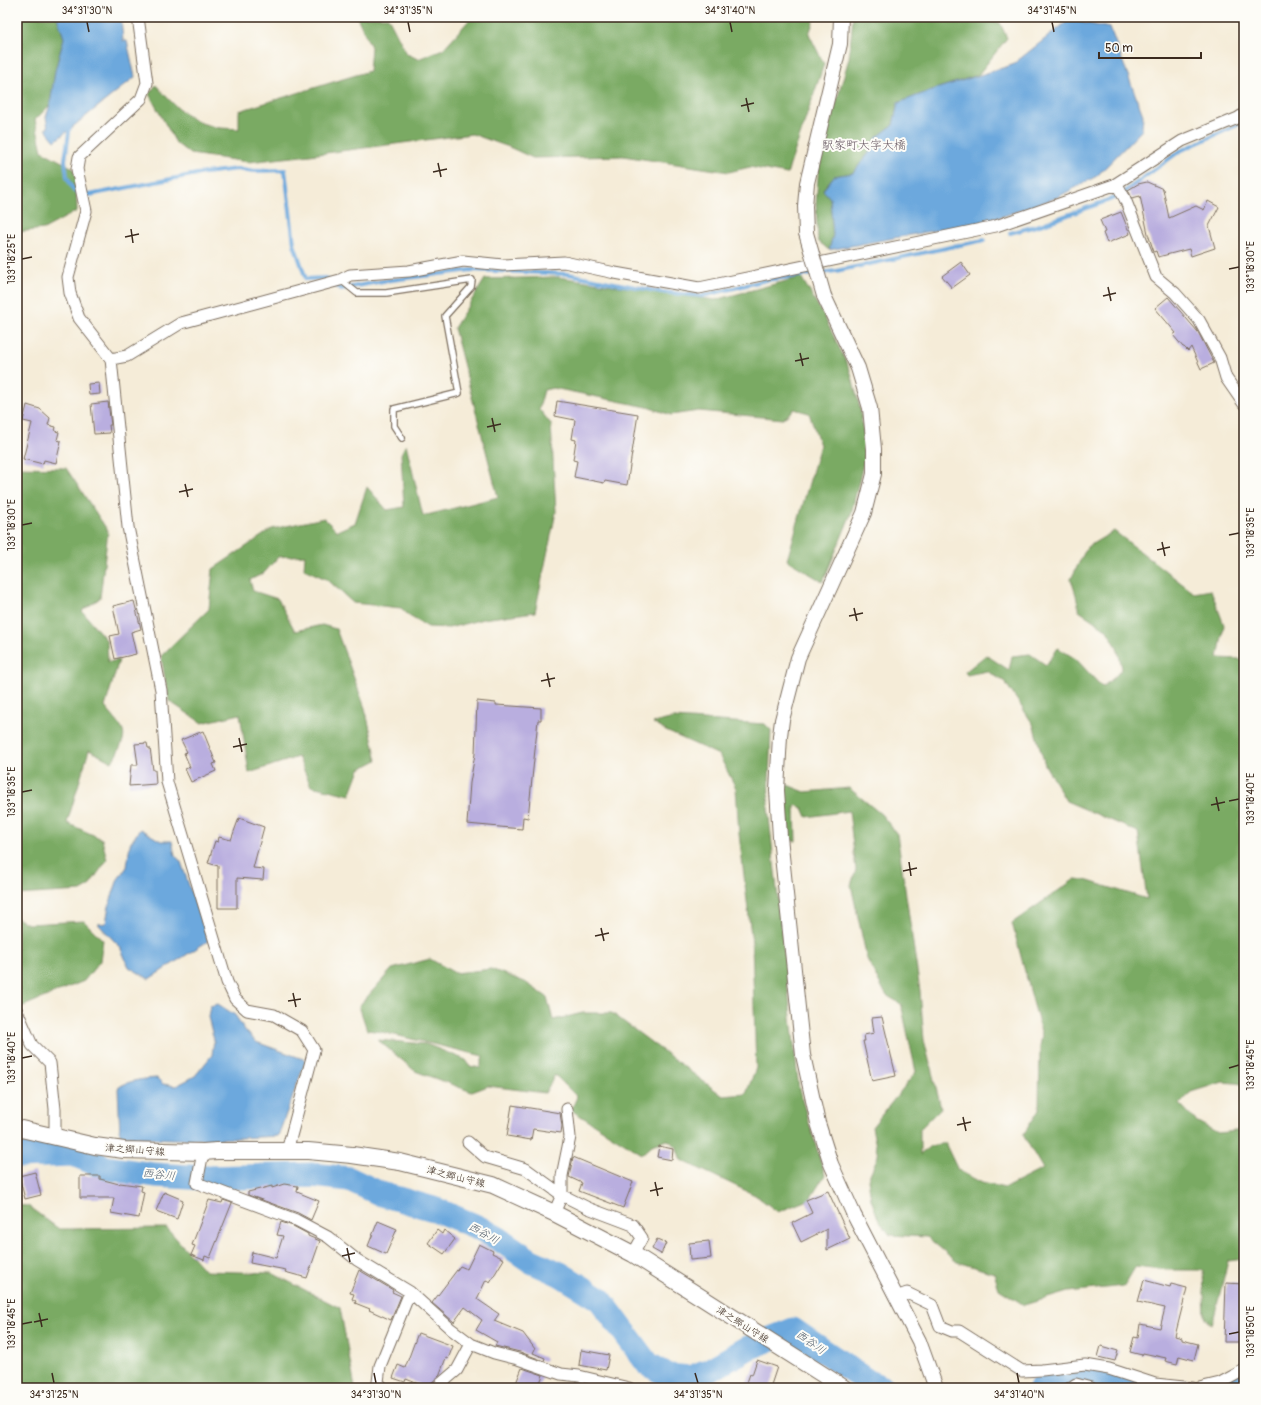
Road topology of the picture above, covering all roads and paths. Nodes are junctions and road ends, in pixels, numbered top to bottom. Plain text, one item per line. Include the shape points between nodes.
1 (138, 17) edge
2 (841, 17) edge
3 (1244, 114) edge
4 (1116, 187) junction
5 (340, 280) junction
6 (111, 359) junction
7 (1244, 404) edge
8 (402, 438) dead end
9 (17, 1011) edge
10 (567, 1109) dead end
11 (17, 1128) edge
12 (55, 1137) junction
13 (468, 1142) dead end
14 (287, 1151) junction
15 (203, 1152) junction
16 (562, 1195) junction
17 (554, 1213) junction
18 (633, 1254) junction
19 (410, 1292) junction
20 (896, 1297) junction
21 (471, 1344) junction
22 (1244, 1370) edge
23 (1155, 1386) edge
24 (383, 1388) edge
25 (436, 1388) edge
26 (629, 1388) edge
27 (844, 1388) edge
28 (936, 1388) edge
29 (1070, 1388) edge
30 (1091, 1388) edge
31 (1193, 1388) edge
32 (1199, 1388) edge

1 - 6 street via 148,83 141,99 78,156 77,169 86,211 68,277 70,293 79,318
2 - 20 street, bridge via 840,44 807,183 806,233 824,296 858,368 870,408 874,474 864,513 798,658 782,720 777,790 803,1055 818,1123 831,1164
3 - 4 street via 1182,141
4 - 5 street via 996,226 700,288 564,262 503,265 464,261 408,271 350,275
4 - 7 street via 1125,199 1156,277 1175,293 1199,320 1220,358 1226,378
5 - 6 street via 181,324 127,356
5 - 8 lane via 357,293 386,293 472,280 471,287 446,316 459,393 394,409 394,426
6 - 14 street via 128,527 161,690 169,790 227,982 235,999 248,1010 274,1015 302,1031 314,1050
9 - 12 street via 32,1045 50,1063
10 - 16 street via 570,1137 562,1176
11 - 12 main road, 津之郷山守線
12 - 15 main road, 津之郷山守線 via 124,1150
13 - 16 street via 485,1157 526,1169
14 - 15 main road, 津之郷山守線
14 - 17 main road, 津之郷山守線 via 352,1155 400,1162 493,1185
15 - 19 street via 197,1183 296,1220 328,1237 357,1260
16 - 17 street
16 - 18 street via 633,1225 642,1238
17 - 18 main road, 津之郷山守線
18 - 27 main road, 津之郷山守線
19 - 21 street
19 - 24 street via 380,1366 378,1382
20 - 23 street via 907,1293 932,1305 940,1326 959,1331 1022,1371 1085,1365 1109,1368
20 - 28 street via 919,1342
21 - 25 street via 457,1370
21 - 26 street via 561,1374
22 - 32 street via 1220,1383
23 - 31 street
29 - 30 street via 1076,1384

